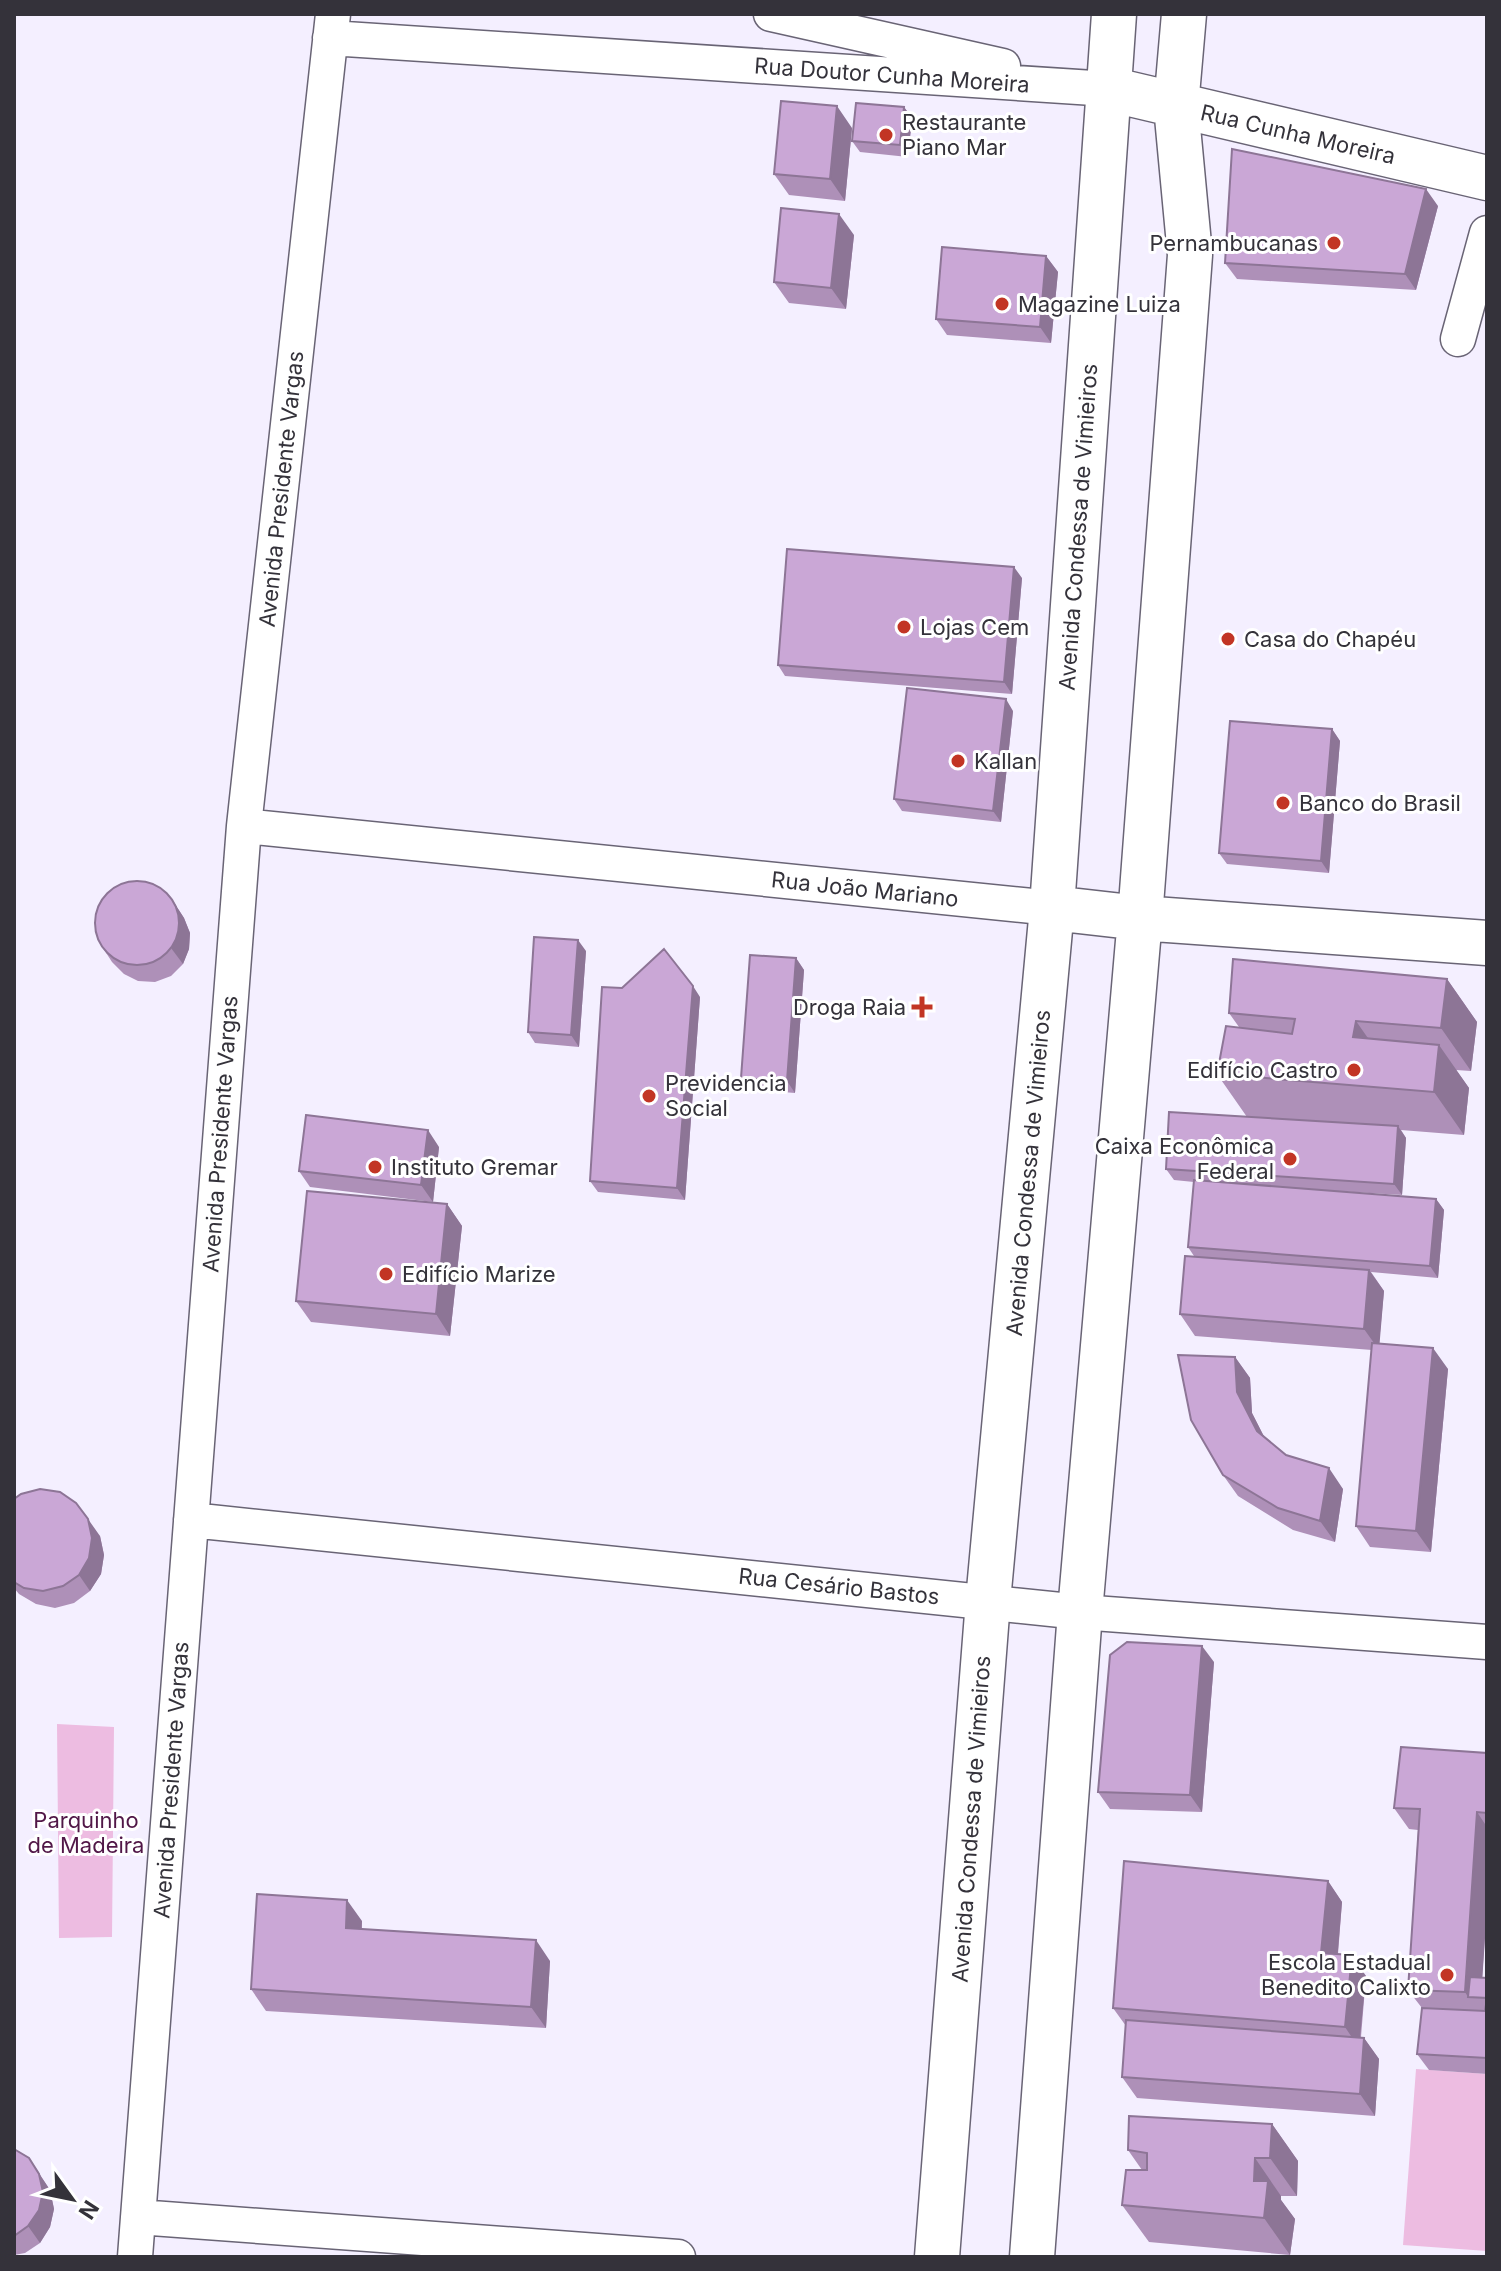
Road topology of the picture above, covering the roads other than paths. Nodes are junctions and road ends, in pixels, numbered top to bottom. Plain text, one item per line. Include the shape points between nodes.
1 (771, 14) edge
2 (1114, 14) edge
3 (1184, 14) edge
4 (332, 26) edge
5 (1109, 89) junction
6 (1176, 106) junction
7 (1487, 178) edge
8 (1487, 233) edge
9 (1458, 339) dead end
10 (244, 826) junction
11 (1052, 908) junction
12 (1140, 918) junction
13 (1487, 943) edge
14 (191, 1520) junction
15 (988, 1601) junction
16 (1080, 1612) junction
17 (1487, 1642) edge
18 (138, 2217) junction
19 (135, 2257) edge
20 (678, 2257) edge
21 (937, 2257) edge
22 (1032, 2257) edge

1 - 5 street, Rua Doutor Cunha Moreira
2 - 5 main road, Avenida Condessa de Vimieiros
3 - 6 main road
4 - 5 street, Rua Doutor Cunha Moreira
4 - 10 street, Avenida Presidente Vargas
5 - 6 main road, Rua Cunha Moreira
5 - 11 main road, Avenida Condessa de Vimieiros
6 - 7 main road, Rua Cunha Moreira
6 - 12 main road via 1190,255
8 - 9 street
10 - 11 street, Rua João Mariano
10 - 14 street, Avenida Presidente Vargas
11 - 12 main road, Rua João Mariano
11 - 15 main road, Avenida Condessa de Vimieiros
12 - 13 main road, Rua João Mariano
12 - 16 main road
14 - 15 street, Rua Cesário Bastos
14 - 18 street, Avenida Presidente Vargas
15 - 16 street, Rua Cesário Bastos
15 - 21 main road, Avenida Condessa de Vimieiros
16 - 17 street, Rua Cesário Bastos
16 - 22 main road
18 - 19 street, Avenida Presidente Vargas
18 - 20 street

